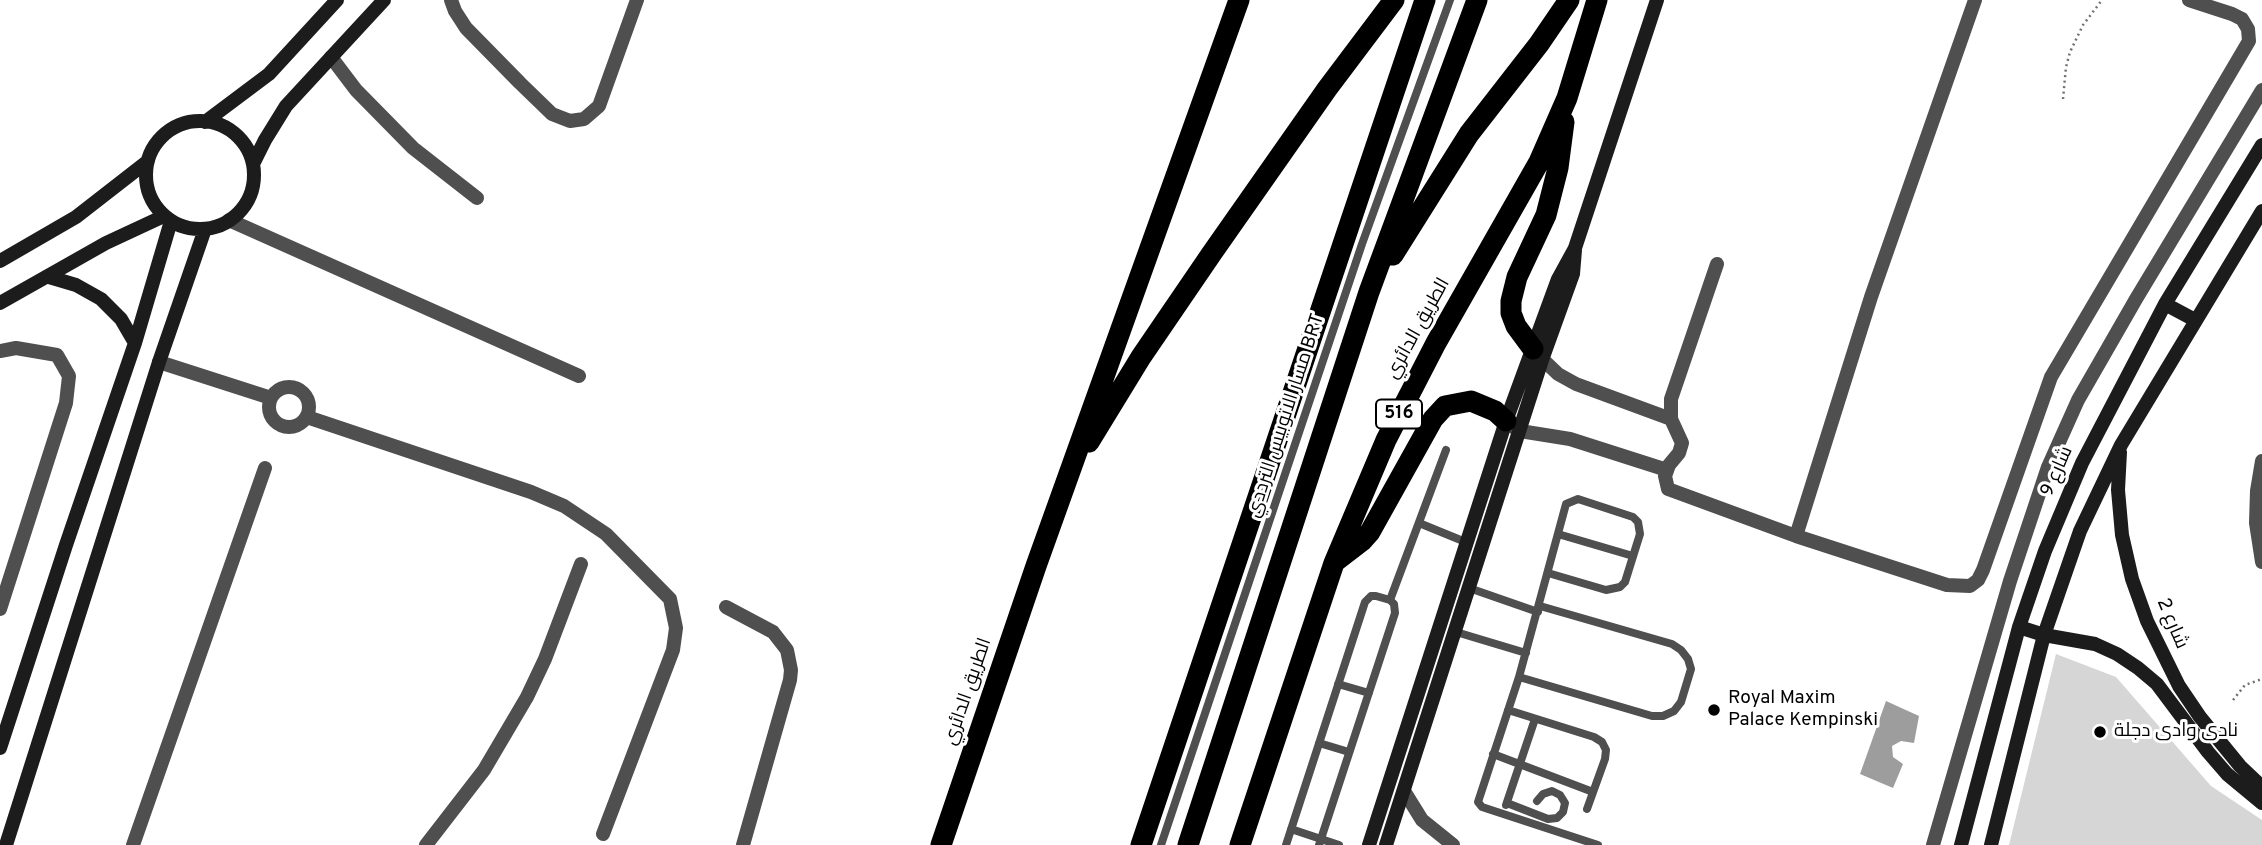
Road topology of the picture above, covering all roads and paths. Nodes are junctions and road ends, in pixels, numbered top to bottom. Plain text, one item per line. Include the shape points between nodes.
1 (337, 0) edge
2 (384, 0) edge
3 (451, 0) edge
4 (637, 0) edge
5 (1239, 0) edge
6 (1394, 0) edge
7 (1425, 0) edge
8 (1450, 0) edge
9 (1477, 0) edge
10 (1569, 0) edge
11 (1597, 0) edge
12 (1657, 0) edge
13 (1975, 0) edge
14 (2102, 0) edge
15 (2189, 0) edge
16 (331, 57) junction
17 (2262, 90) edge
18 (1567, 98) junction
19 (2063, 99) dead end
20 (205, 122) junction
21 (2262, 145) edge
22 (148, 161) junction
23 (253, 164) junction
24 (477, 198) dead end
25 (2262, 211) edge
26 (167, 218) junction
27 (229, 220) junction
28 (205, 229) junction
29 (0, 261) edge
30 (1717, 264) dead end
31 (49, 277) junction
32 (1369, 292) junction
33 (0, 303) edge
34 (2165, 304) junction
35 (2195, 320) junction
36 (135, 343) junction
37 (0, 351) edge
38 (1538, 355) junction
39 (159, 362) junction
40 (579, 376) dead end
41 (271, 398) junction
42 (307, 417) junction
43 (1671, 418) junction
44 (1513, 426) junction
45 (2121, 446) junction
46 (1446, 450) dead end
47 (2262, 461) edge
48 (265, 468) dead end
49 (1667, 470) junction
50 (1066, 479) junction
51 (1419, 523) junction
52 (1558, 534) junction
53 (1796, 536) junction
54 (1468, 543) junction
55 (1633, 556) junction
56 (2261, 556) edge
57 (1334, 563) junction
58 (581, 564) dead end
59 (1548, 573) junction
60 (1469, 588) junction
61 (1390, 600) junction
62 (726, 607) dead end
63 (0, 609) edge
64 (1539, 609) junction
65 (2019, 627) junction
66 (1456, 632) junction
67 (2044, 635) junction
68 (1526, 653) junction
69 (1519, 677) junction
70 (2262, 679) edge
71 (1338, 684) junction
72 (1369, 693) junction
73 (2233, 700) dead end
74 (1508, 710) junction
75 (1535, 719) junction
76 (1319, 743) junction
77 (0, 748) edge
78 (1349, 752) junction
79 (1493, 754) junction
80 (1520, 764) junction
81 (1389, 784) junction
82 (2262, 787) edge
83 (1404, 792) junction
84 (1593, 792) junction
85 (1537, 801) dead end
86 (1507, 803) junction
87 (2262, 803) edge
88 (1587, 809) dead end
89 (1503, 814) junction
90 (1291, 829) junction
91 (603, 834) dead end
92 (1320, 842) edge
93 (6, 845) edge
94 (133, 845) edge
95 (426, 845) edge
96 (743, 845) edge
97 (941, 845) edge
98 (1141, 845) edge
99 (1161, 845) edge
100 (1188, 845) edge
101 (1240, 845) edge
102 (1286, 845) edge
103 (1339, 845) edge
104 (1369, 845) edge
105 (1386, 845) edge
106 (1453, 845) edge
107 (1598, 845) edge
108 (1933, 845) edge
109 (1961, 845) edge
110 (1991, 845) edge

1 - 20 street via 269,74
2 - 16 street
3 - 4 street via 466,28 520,83 552,114 570,121 584,119 598,106
5 - 50 highway, الطريق الدائري
6 - 50 highway via 1212,253
7 - 98 highway
8 - 99 lane, مسار الاتوبيس الترددي BRT via 1362,244
9 - 32 highway
10 - 32 highway via 1469,134
11 - 18 highway, الطريق الدائري / 516
12 - 38 street via 1575,248 1558,279
13 - 53 street via 1871,297
14 - 19 path via 2070,52
15 - 53 street via 2242,19 2249,41 2051,377 1978,580 1970,586 1947,585
16 - 23 street via 286,106
16 - 24 street via 365,100 413,148
17 - 108 street via 2078,400 2048,467
18 - 38 highway via 1551,197 1511,301 1516,326
18 - 57 highway, الطريق الدائري / 516 via 1539,162 1386,440
20 - 22 street via 174,128 158,142
20 - 23 street via 236,135
21 - 34 street, شارع 9
22 - 26 street via 148,191
22 - 29 street via 76,217
23 - 27 street via 249,196
25 - 35 street
26 - 28 street via 182,226
26 - 31 street via 106,243
26 - 36 street
27 - 28 street
27 - 40 street
28 - 39 street
30 - 43 street via 1671,398
31 - 33 street
31 - 36 street via 100,299 121,319
32 - 100 highway
34 - 35 street
34 - 65 street, شارع 9 via 2082,463
35 - 45 street
36 - 77 street
37 - 63 street via 16,348 57,355 69,376 66,404
38 - 43 street via 1576,384
38 - 44 street
39 - 41 street
39 - 93 street
41 - 42 street via 270,413 280,424 295,426
41 - 42 street via 287,386 301,390 309,402
42 - 91 street via 564,506 606,534 670,599 676,628 673,650
43 - 49 street via 1682,443
44 - 49 street
44 - 54 street
44 - 57 highway via 1495,411 1471,401 1445,406 1433,419 1370,532
44 - 60 street
45 - 67 street via 2080,531
45 - 82 street, شارع 2 via 2122,535 2147,621 2179,687 2240,766
46 - 51 lane
47 - 56 street via 2256,523
48 - 94 street
49 - 53 street via 1666,485 1672,491
50 - 97 highway, الطريق الدائري
51 - 54 lane
51 - 61 lane
52 - 55 lane
52 - 55 lane via 1566,504 1578,499 1633,517 1640,534
52 - 59 lane
54 - 81 street
55 - 59 lane via 1625,582 1614,590
57 - 101 highway, الطريق الدائري / 516
58 - 95 street via 527,697 484,770
59 - 64 lane
60 - 64 lane
60 - 66 street
61 - 71 lane via 1367,598
61 - 72 lane via 1395,613
62 - 96 street via 773,632 787,650 791,670
64 - 68 lane
64 - 69 lane via 1672,645 1681,650 1691,669 1681,702 1674,712 1663,716
65 - 67 street
65 - 109 street, شارع 9
66 - 68 lane
66 - 83 street
67 - 87 street via 2095,645 2138,668 2157,684 2221,767
67 - 110 street
68 - 69 lane
69 - 74 lane
70 - 73 path via 2245,685
71 - 72 lane
71 - 76 lane
72 - 78 lane
74 - 75 lane
74 - 79 lane
75 - 80 lane
75 - 84 lane via 1602,742 1605,759
76 - 78 lane
76 - 90 lane
78 - 92 lane
79 - 80 lane
79 - 89 lane via 1478,802
80 - 84 lane
80 - 86 lane
81 - 83 street
81 - 104 street
83 - 105 street
83 - 106 street via 1422,820
84 - 88 lane
85 - 86 lane via 1543,794 1560,795 1563,812 1548,819
86 - 89 lane
89 - 107 lane
90 - 92 lane
90 - 102 lane
92 - 103 lane

